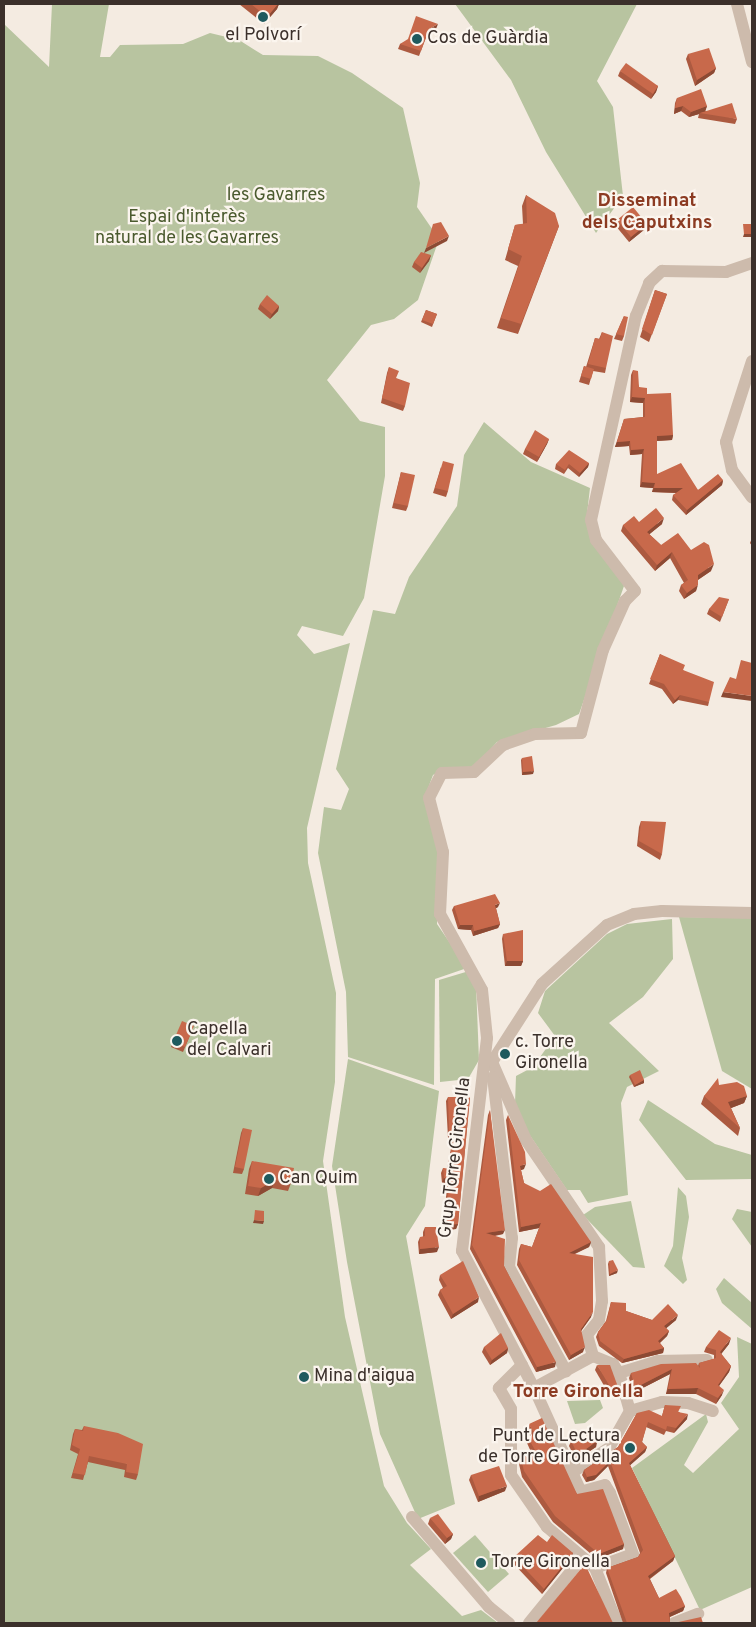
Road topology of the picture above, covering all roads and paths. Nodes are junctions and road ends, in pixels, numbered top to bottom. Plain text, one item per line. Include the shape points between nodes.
1 (737, 4) edge
2 (752, 62) edge
3 (752, 263) edge
4 (752, 361) edge
5 (752, 498) edge
6 (752, 913) edge
7 (489, 1063) junction
8 (593, 1356) junction
9 (707, 1360) edge
10 (522, 1365) junction
11 (566, 1371) junction
12 (620, 1373) junction
13 (534, 1388) junction
14 (630, 1411) junction
15 (713, 1411) dead end
16 (573, 1472) junction
17 (412, 1516) dead end
18 (582, 1558) junction
19 (595, 1568) junction
20 (698, 1614) dead end
21 (509, 1623) edge
22 (529, 1623) edge
23 (617, 1623) edge
24 (674, 1623) edge

1 - 2 street
3 - 7 street via 726,272 679,268 662,271 649,283 636,316 591,520 596,540 635,591 625,601 603,650 581,733 526,736 496,748 474,772 442,773 432,787 430,806 443,862 440,914 482,990
4 - 5 street via 726,442 732,470
6 - 7 street via 655,912 627,916 606,925 542,984
7 - 8 street, Grup Torre Gironella via 526,1140 599,1246 602,1301 599,1320 586,1335
7 - 10 street, Grup Torre Gironella via 462,1251
7 - 11 street, Grup Torre Gironella via 512,1238 509,1267
8 - 11 street
8 - 12 street via 613,1364
9 - 12 street via 658,1361
10 - 13 street, Grup Torre Gironella
10 - 18 street via 499,1388 511,1409 511,1475 547,1527
11 - 13 street
12 - 14 street
13 - 16 street, Grup Torre Gironella
14 - 15 street via 662,1402 688,1403
14 - 16 street via 608,1448
16 - 19 street, Grup Torre Gironella via 581,1492 605,1485 633,1554
17 - 21 street via 489,1607
18 - 19 street
18 - 22 street
19 - 23 street
20 - 24 street

